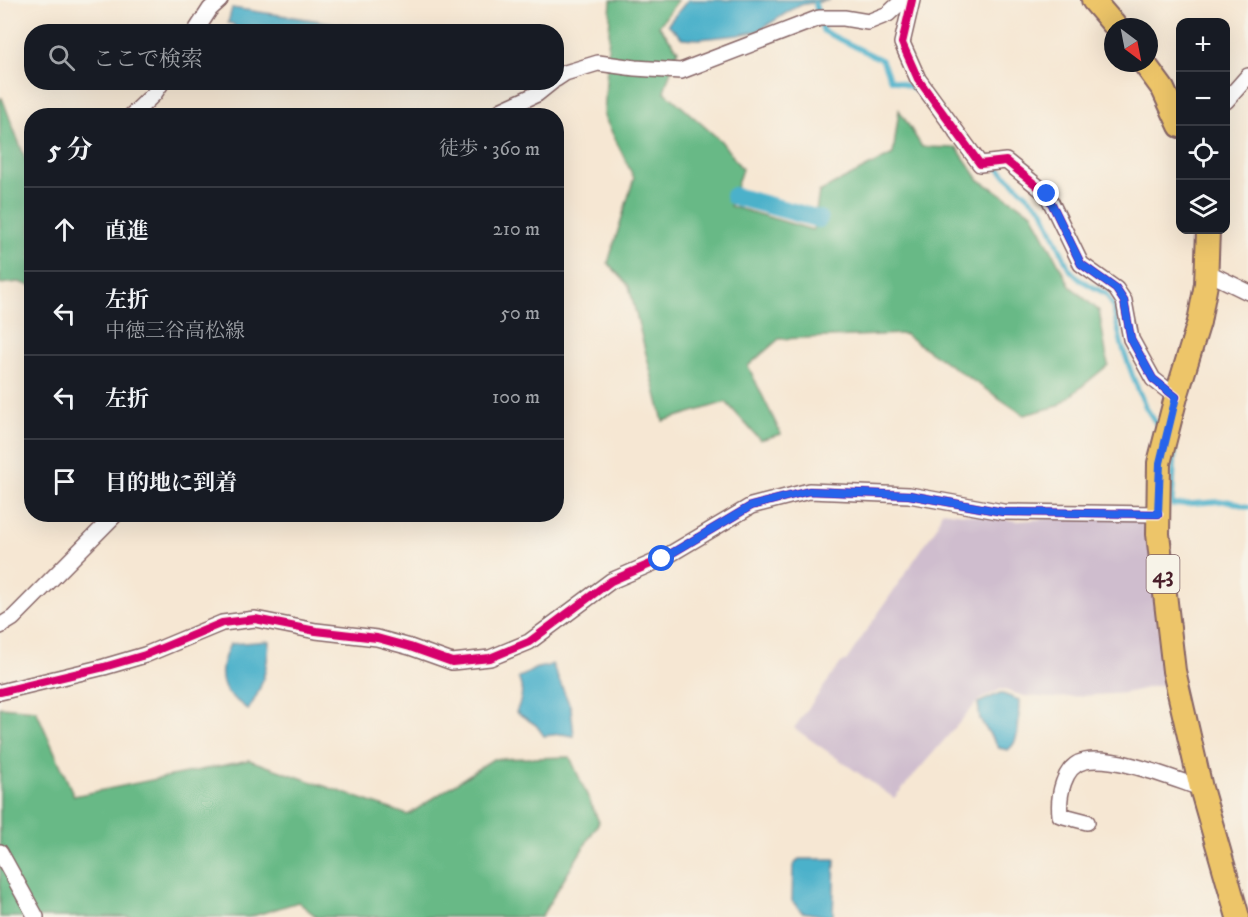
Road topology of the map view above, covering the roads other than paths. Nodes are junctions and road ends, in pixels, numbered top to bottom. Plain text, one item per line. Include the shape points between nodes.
1 (220, 0) edge
2 (903, 0) edge
3 (912, 0) edge
4 (1093, 0) edge
5 (1108, 18) edge
6 (200, 24) edge
7 (1151, 72) edge
8 (564, 73) edge
9 (1248, 76) edge
10 (156, 90) edge
11 (542, 90) edge
12 (1230, 96) edge
13 (141, 108) edge
14 (506, 108) edge
15 (1176, 117) edge
16 (1208, 234) edge
17 (1207, 272) junction
18 (1248, 292) edge
19 (1176, 397) junction
20 (1158, 514) junction
21 (108, 522) edge
22 (0, 626) edge
23 (0, 692) edge
24 (1201, 788) junction
25 (1087, 822) dead end
26 (0, 852) edge
27 (36, 917) edge
28 (1238, 917) edge

1 - 6 street
2 - 8 street via 888,14 868,22 819,18 681,71 598,63
3 - 19 street via 902,43 918,79 980,164 1006,160 1047,194 1081,264 1116,289 1124,301 1131,339 1153,379
4 - 5 main road
7 - 15 main road
9 - 12 street
10 - 13 street
11 - 14 street
16 - 17 main road, 43
17 - 18 street
17 - 19 main road, 43 via 1199,322
19 - 20 main road, 43 via 1160,463
20 - 23 street via 1003,512 909,495 809,491 751,506 662,559 611,581 529,642 490,658 452,662 376,638 255,618 222,623 145,655 104,667
20 - 24 main road, 43 via 1174,671
21 - 22 street via 13,618
24 - 25 street via 1103,760 1082,761 1067,773 1058,801 1060,814
24 - 28 main road, 43
26 - 27 street

